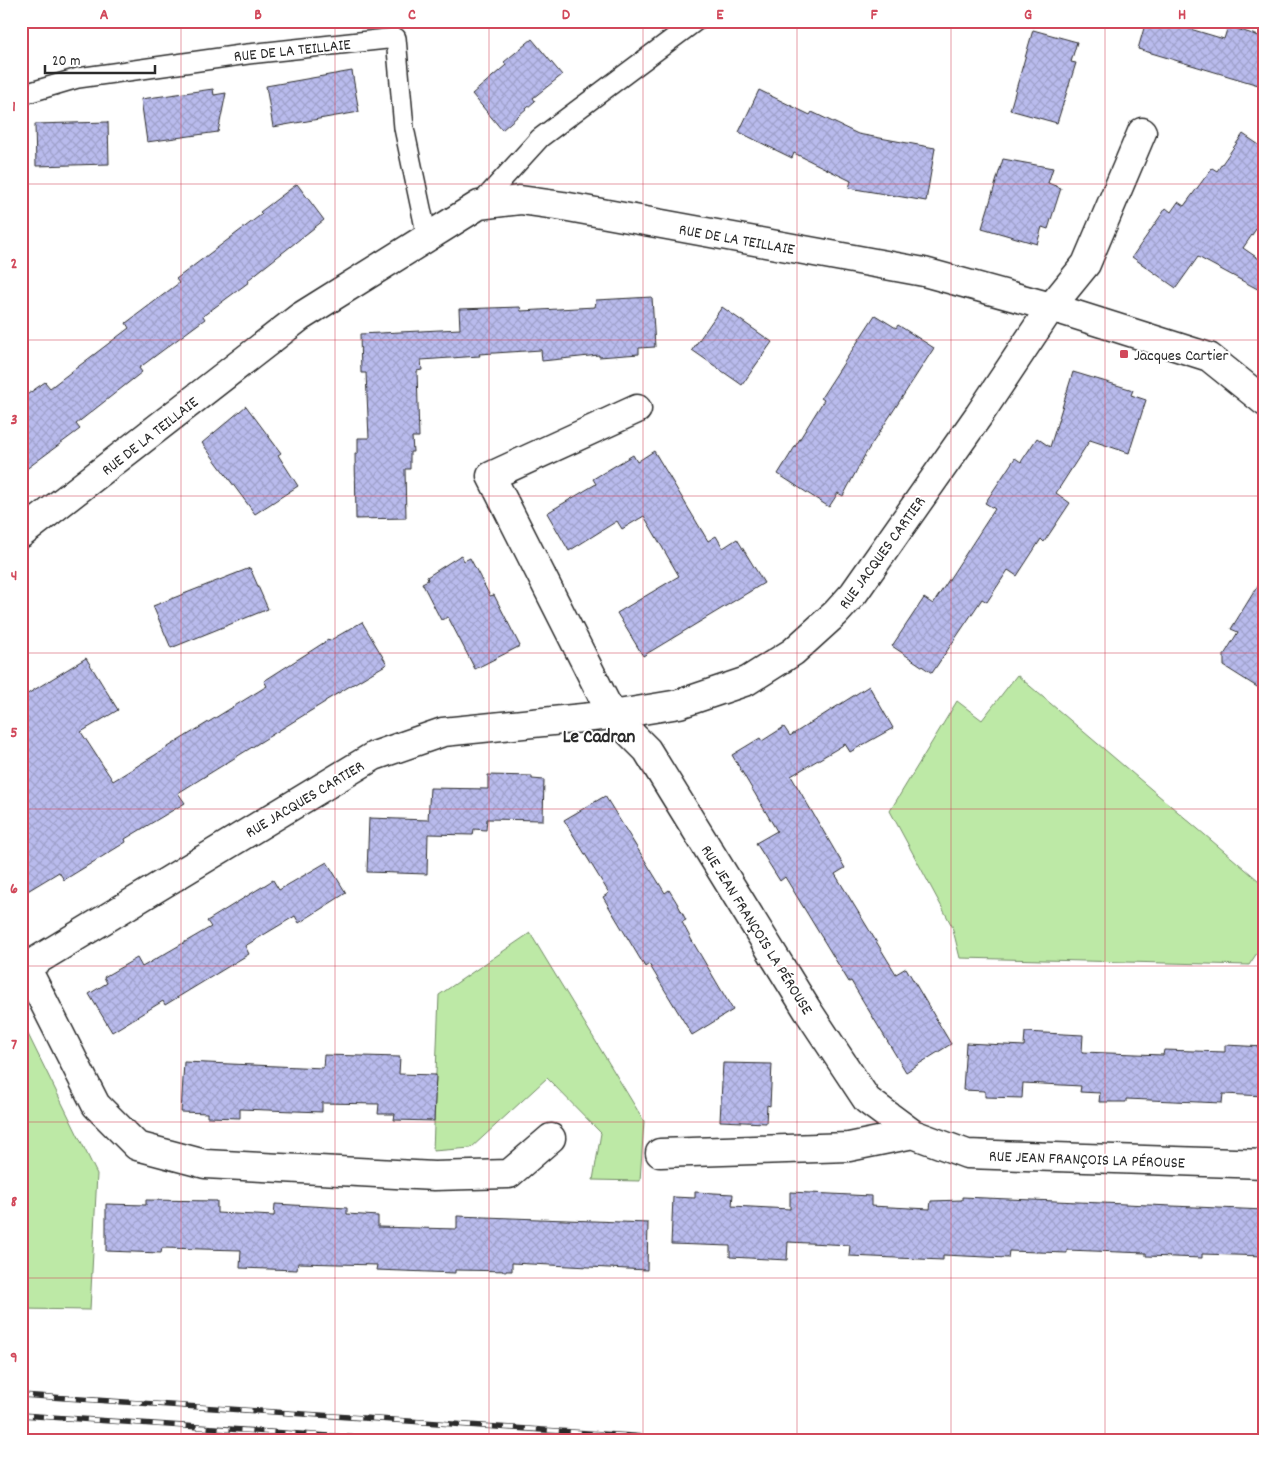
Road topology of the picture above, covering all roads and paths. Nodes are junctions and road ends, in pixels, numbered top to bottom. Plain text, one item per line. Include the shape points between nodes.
1 (696, 21) edge
2 (21, 95) edge
3 (1142, 132) dead end
4 (479, 205) junction
5 (427, 237) junction
6 (1051, 307) junction
7 (1265, 402) edge
8 (637, 408) dead end
9 (21, 534) edge
10 (612, 715) junction
11 (24, 967) edge
12 (913, 1134) junction
13 (551, 1138) dead end
14 (660, 1153) dead end
15 (1265, 1164) edge

1 - 4 lane via 540,138
2 - 5 lane, RUE DE LA TEILLAIE via 78,78 248,54 396,38 404,128
3 - 6 street via 1086,264
4 - 5 street, RUE DE LA TEILLAIE
4 - 6 street, RUE DE LA TEILLAIE via 520,200 572,208 924,272
5 - 9 street, RUE DE LA TEILLAIE via 300,317
6 - 7 street, RUE DE LA TEILLAIE via 1209,357
6 - 10 street, RUE JACQUES CARTIER via 864,579 836,613 793,652 747,681 679,704
8 - 10 street via 491,476
10 - 11 street, RUE JACQUES CARTIER via 443,732 374,756
10 - 12 street, RUE JEAN FRANÇOIS LA PÉROUSE via 648,750 808,1012 866,1100
11 - 13 street, RUE JACQUES CARTIER via 96,1105 136,1146 205,1164 434,1176 509,1174
12 - 14 street via 849,1147
12 - 15 street, RUE JEAN FRANÇOIS LA PÉROUSE via 967,1154

